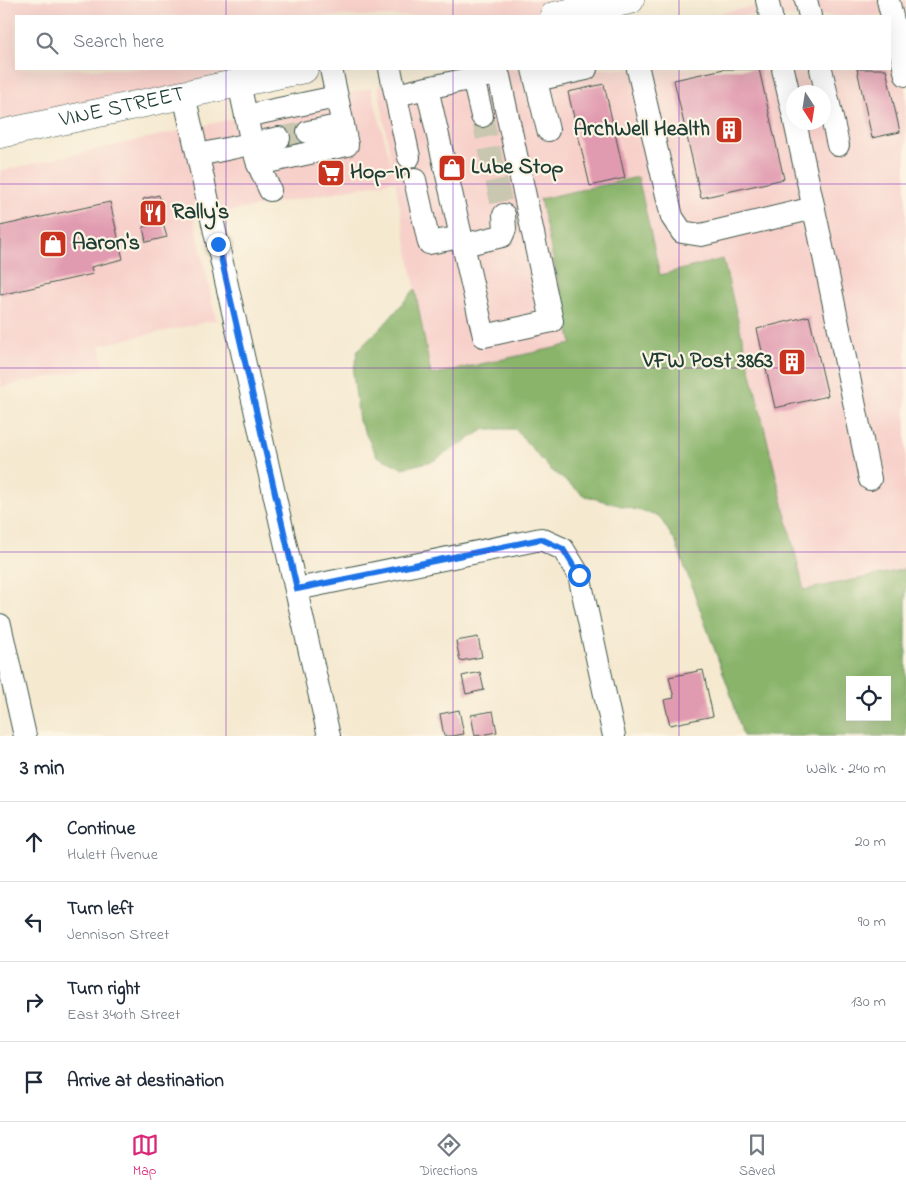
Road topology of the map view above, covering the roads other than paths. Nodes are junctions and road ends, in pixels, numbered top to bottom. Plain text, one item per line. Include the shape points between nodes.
1 (767, 0) edge
2 (806, 0) edge
3 (622, 4) edge
4 (895, 9) edge
5 (560, 15) edge
6 (771, 15) edge
7 (810, 15) edge
8 (299, 70) edge
9 (331, 70) edge
10 (390, 70) edge
11 (576, 70) edge
12 (638, 70) edge
13 (783, 70) edge
14 (821, 70) edge
15 (906, 71) edge
16 (535, 74) edge
17 (473, 78) junction
18 (239, 83) junction
19 (787, 85) edge
20 (428, 88) junction
21 (184, 95) junction
22 (396, 95) junction
23 (336, 97) junction
24 (246, 116) junction
25 (482, 116) tunnel mouth
26 (343, 125) junction
27 (548, 130) dead end
28 (797, 130) edge
29 (308, 132) tunnel mouth
30 (0, 134) edge
31 (279, 138) tunnel mouth
32 (838, 145) dead end
33 (255, 154) junction
34 (198, 155) junction
35 (409, 157) dead end
36 (415, 180) dead end
37 (270, 190) dead end
38 (814, 208) junction
39 (504, 215) tunnel mouth
40 (462, 241) junction
41 (870, 478) dead end
42 (297, 589) junction
43 (0, 625) edge
44 (25, 736) edge
45 (329, 736) edge
46 (614, 736) edge

1 - 6 street
2 - 7 street
3 - 5 main road
4 - 15 street
8 - 18 main road, VINE STREET
9 - 23 street
10 - 22 street
11 - 16 street
12 - 38 street via 672,217 682,232 701,235
13 - 19 street
14 - 32 street
16 - 27 street
17 - 20 street
17 - 25 street
17 - 40 street via 499,76 552,321 484,336
18 - 21 main road, VINE STREET
18 - 24 street
20 - 22 street
20 - 40 street
21 - 30 main road, VINE STREET
21 - 34 street
22 - 35 street
23 - 24 street
23 - 26 street
24 - 33 street
26 - 29 street
26 - 33 street via 347,145
28 - 38 street
31 - 33 street
33 - 34 street
33 - 37 street
34 - 42 street
36 - 40 street via 429,243
38 - 41 street
39 - 40 street via 502,236
42 - 45 street
42 - 46 street via 541,539 563,549 579,575
43 - 44 street

